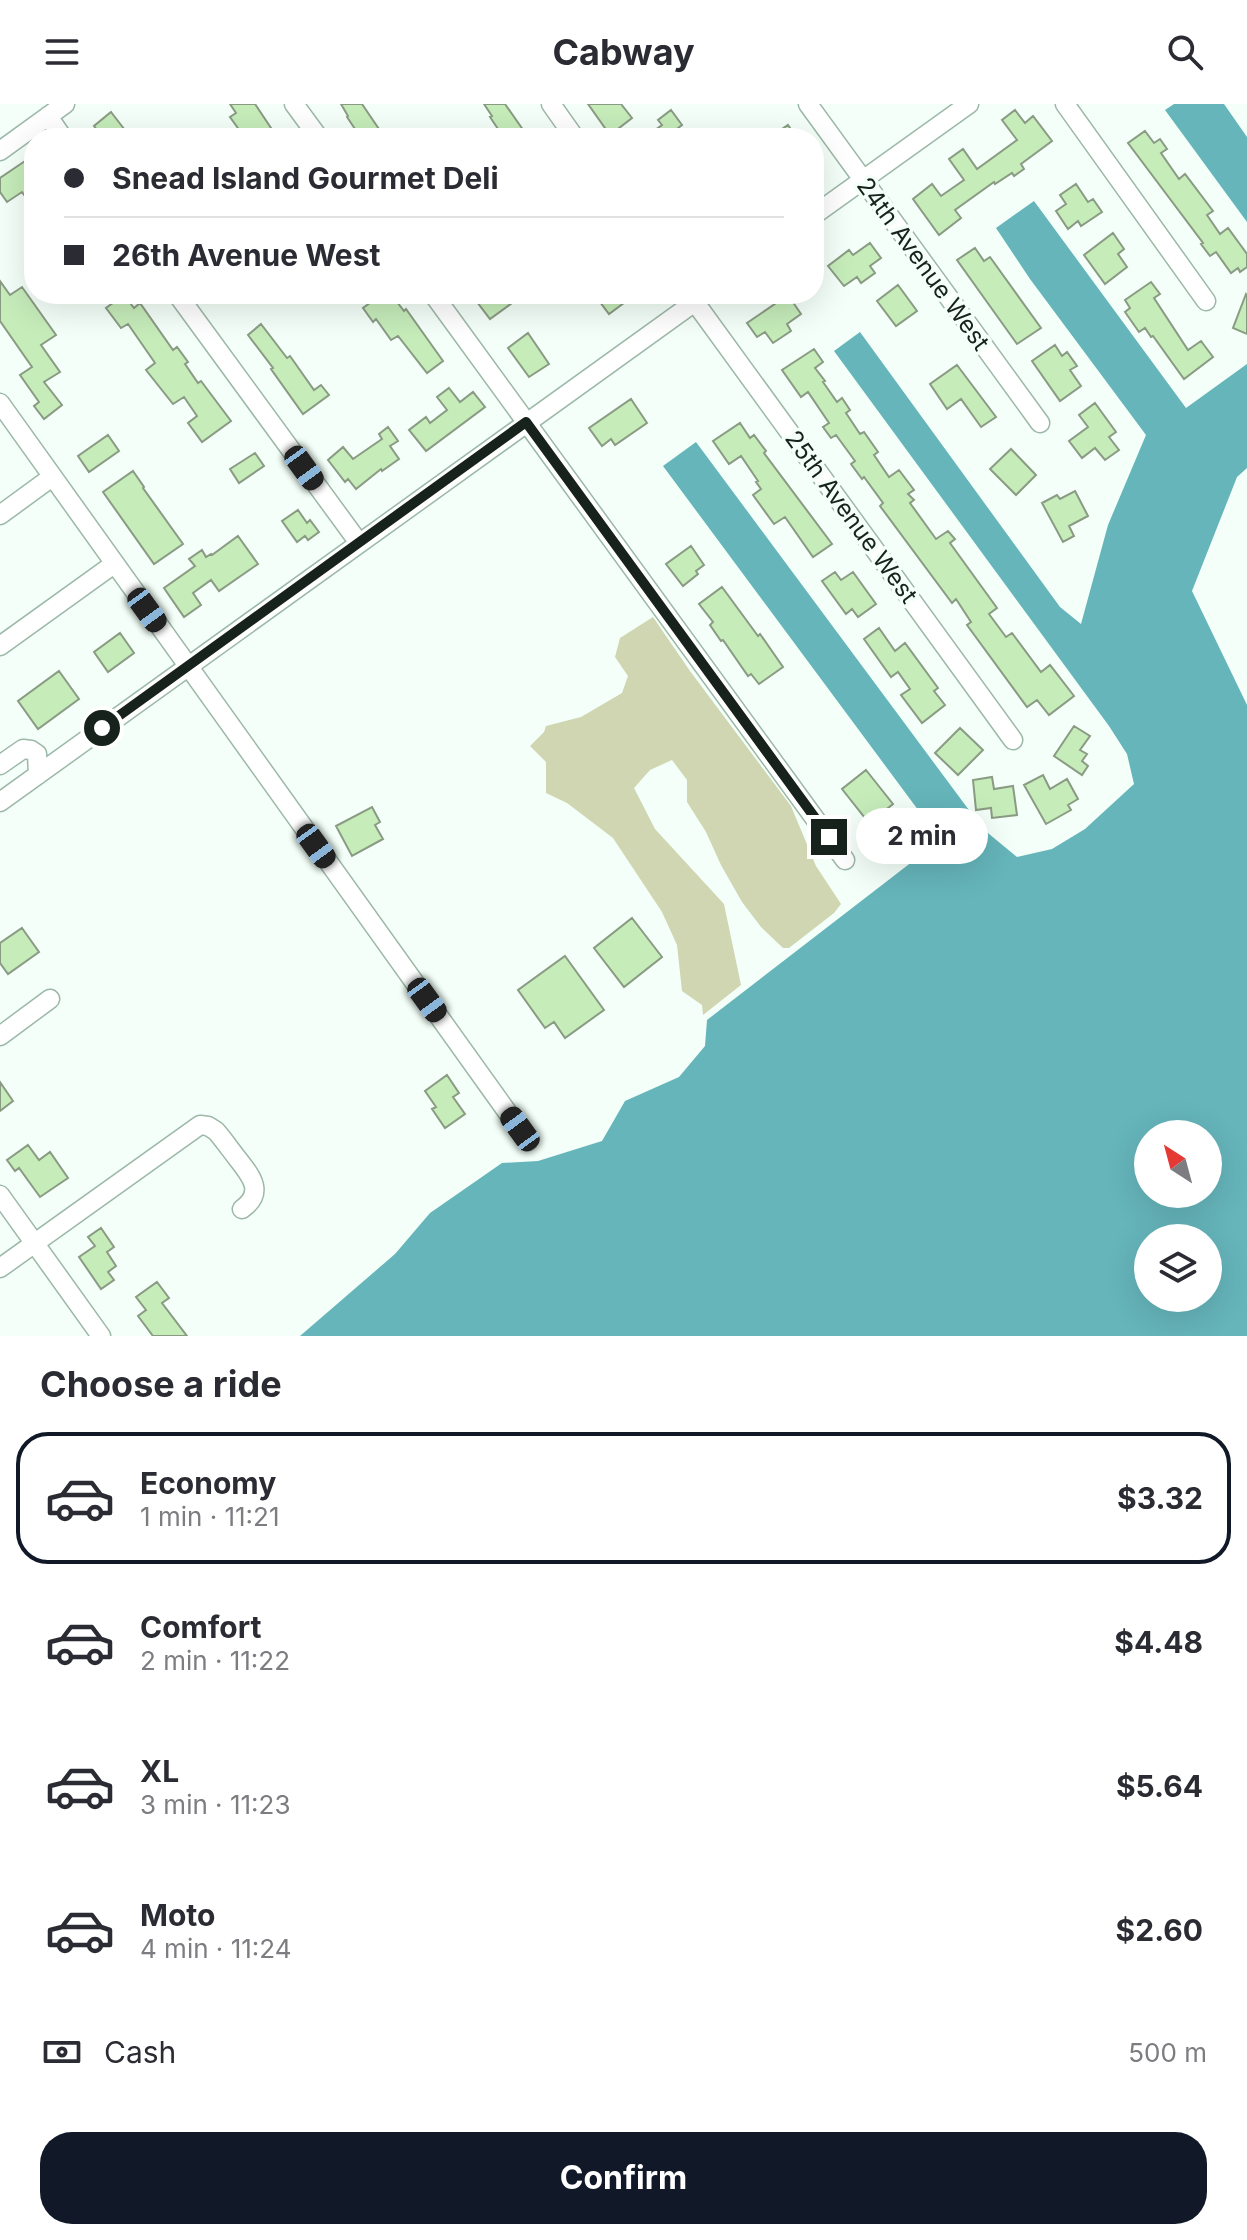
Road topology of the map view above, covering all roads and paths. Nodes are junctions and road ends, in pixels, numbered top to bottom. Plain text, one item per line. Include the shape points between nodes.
1 (65, 104) edge
2 (294, 104) edge
3 (551, 104) edge
4 (808, 104) edge
5 (969, 104) edge
6 (1065, 104) edge
7 (48, 116) junction
8 (32, 128) edge
9 (56, 128) edge
10 (312, 128) edge
11 (568, 128) edge
12 (24, 134) edge
13 (0, 151) edge
14 (862, 180) junction
15 (824, 208) edge
16 (1206, 301) dead end
17 (184, 304) edge
18 (440, 304) edge
19 (687, 304) edge
20 (702, 304) edge
21 (0, 403) edge
22 (526, 422) junction
23 (1040, 423) dead end
24 (52, 477) junction
25 (0, 515) edge
26 (359, 543) junction
27 (114, 564) junction
28 (0, 646) edge
29 (187, 666) junction
30 (1013, 740) dead end
31 (0, 765) edge
32 (38, 775) junction
33 (0, 802) edge
34 (845, 860) dead end
35 (50, 999) dead end
36 (0, 1036) edge
37 (528, 1141) dead end
38 (0, 1195) edge
39 (242, 1209) dead end
40 (35, 1242) junction
41 (0, 1268) edge
42 (101, 1336) edge

1 - 7 street
2 - 10 street
3 - 11 street
4 - 14 street, 24th Avenue West
5 - 14 street
6 - 16 street
7 - 8 street
7 - 9 street
12 - 13 street
14 - 15 street
14 - 23 street, 24th Avenue West
17 - 26 street
18 - 22 street
19 - 22 street
20 - 30 street, 25th Avenue West
21 - 24 street
22 - 26 street
22 - 34 street
24 - 25 street
24 - 27 street
26 - 29 street
27 - 28 street
27 - 29 street
29 - 32 street
29 - 37 street
31 - 32 street via 27,748 37,754
32 - 33 street
35 - 36 street
38 - 40 street
39 - 40 street via 255,1191 251,1177 216,1131 200,1125
40 - 41 street
40 - 42 street

